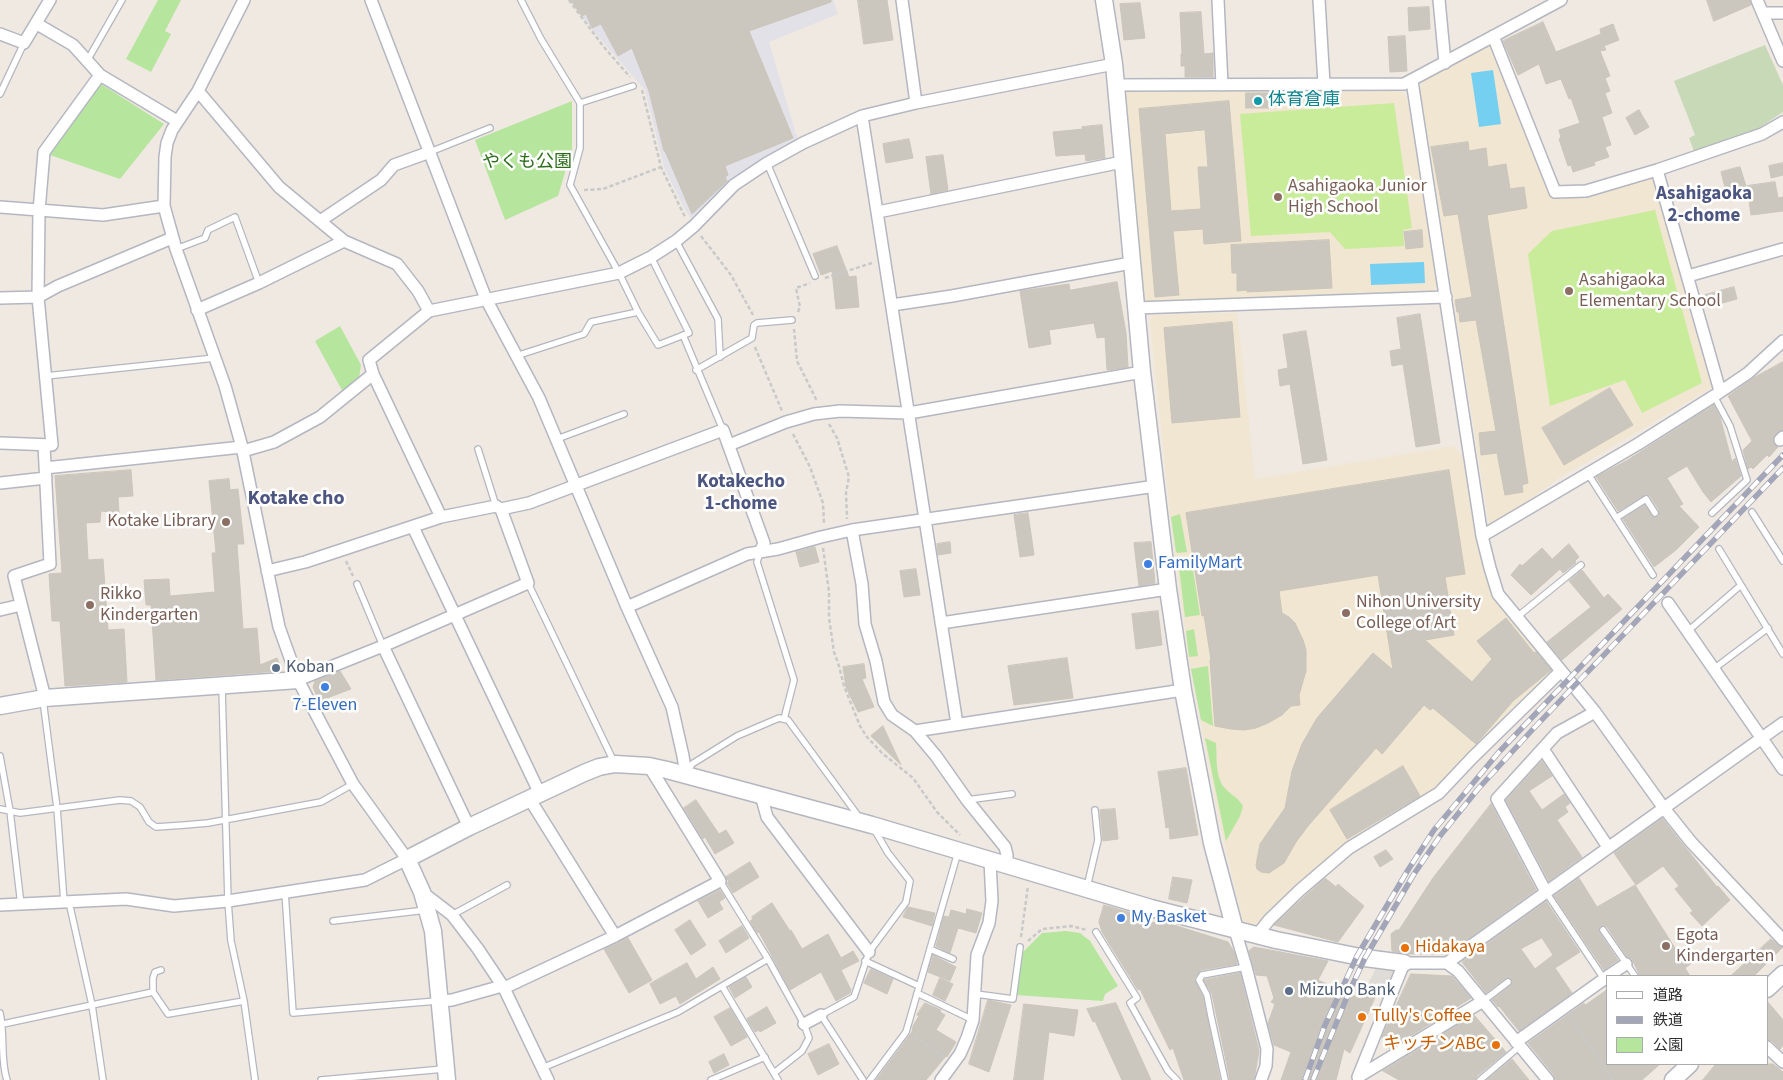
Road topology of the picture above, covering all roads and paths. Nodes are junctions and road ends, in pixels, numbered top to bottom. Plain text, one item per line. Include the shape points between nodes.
1 (50, 0) edge
2 (122, 0) edge
3 (244, 0) edge
4 (371, 0) edge
5 (521, 0) edge
6 (569, 0) edge
7 (902, 0) edge
8 (1108, 0) edge
9 (1218, 0) edge
10 (1320, 0) edge
11 (1439, 0) edge
12 (1561, 0) edge
13 (1757, 0) edge
14 (1763, 13) junction
15 (1783, 13) edge
16 (37, 24) junction
17 (0, 34) edge
18 (1493, 36) junction
19 (24, 43) junction
20 (87, 61) junction
21 (1783, 61) edge
22 (1446, 63) junction
23 (1114, 64) junction
24 (100, 76) junction
25 (1412, 81) junction
26 (634, 84) joint
27 (1324, 84) junction
28 (1116, 85) junction
29 (1222, 85) junction
30 (640, 88) dead end
31 (198, 91) junction
32 (0, 94) edge
33 (580, 103) junction
34 (916, 103) junction
35 (862, 116) junction
36 (178, 121) junction
37 (1783, 122) edge
38 (490, 128) dead end
39 (430, 152) junction
40 (1122, 162) junction
41 (767, 163) junction
42 (661, 168) junction
43 (1657, 170) junction
44 (576, 195) junction
45 (164, 206) junction
46 (0, 207) edge
47 (39, 211) junction
48 (878, 212) junction
49 (320, 221) junction
50 (694, 226) junction
51 (676, 240) junction
52 (344, 241) junction
53 (174, 243) junction
54 (1783, 249) edge
55 (651, 257) junction
56 (885, 258) junction
57 (1131, 263) junction
58 (619, 273) junction
59 (815, 276) dead end
60 (1688, 276) junction
61 (258, 283) junction
62 (38, 297) junction
63 (1446, 297) junction
64 (0, 298) edge
65 (486, 299) junction
66 (892, 305) junction
67 (1136, 308) junction
68 (197, 310) junction
69 (430, 311) junction
70 (638, 312) junction
71 (797, 314) dead end
72 (757, 322) junction
73 (793, 322) joint
74 (683, 336) junction
75 (752, 338) junction
76 (1783, 341) edge
77 (516, 356) junction
78 (720, 356) junction
79 (215, 358) junction
80 (696, 370) junction
81 (1142, 372) junction
82 (373, 374) junction
83 (46, 376) junction
84 (1717, 393) junction
85 (823, 413) junction
86 (624, 414) dead end
87 (909, 414) junction
88 (786, 422) junction
89 (723, 430) junction
90 (557, 439) junction
91 (0, 443) edge
92 (44, 444) junction
93 (729, 445) junction
94 (242, 449) junction
95 (478, 449) dead end
96 (46, 473) junction
97 (1588, 473) junction
98 (0, 483) edge
99 (577, 486) junction
100 (1156, 486) junction
101 (498, 507) junction
102 (1752, 512) dead end
103 (1655, 513) dead end
104 (1712, 513) dead end
105 (441, 517) junction
106 (1616, 518) junction
107 (926, 519) junction
108 (413, 527) junction
109 (850, 530) junction
110 (824, 536) junction
111 (1482, 536) junction
112 (1719, 549) dead end
113 (342, 550) junction
114 (760, 552) junction
115 (1783, 561) edge
116 (1581, 565) dead end
117 (267, 571) junction
118 (1653, 575) dead end
119 (528, 583) junction
120 (357, 584) joint
121 (1741, 585) junction
122 (1168, 590) junction
123 (1668, 603) dead end
124 (21, 605) junction
125 (627, 607) junction
126 (0, 610) edge
127 (455, 615) junction
128 (1517, 616) junction
129 (941, 623) junction
130 (1768, 628) junction
131 (1688, 631) junction
132 (383, 646) junction
133 (1783, 654) edge
134 (1714, 668) junction
135 (1561, 671) junction
136 (298, 680) junction
137 (222, 686) junction
138 (1183, 690) junction
139 (44, 698) junction
140 (0, 706) edge
141 (1595, 712) junction
142 (784, 719) junction
143 (1783, 723) edge
144 (957, 724) junction
145 (915, 731) junction
146 (1761, 739) junction
147 (1543, 748) junction
148 (0, 756) edge
149 (614, 764) junction
150 (650, 766) junction
151 (1783, 769) edge
152 (686, 775) junction
153 (353, 784) junction
154 (1012, 794) dead end
155 (761, 795) junction
156 (535, 796) junction
157 (967, 800) junction
158 (1664, 807) junction
159 (57, 808) junction
160 (0, 809) edge
161 (1095, 810) dead end
162 (10, 811) junction
163 (226, 819) junction
164 (868, 824) junction
165 (469, 827) junction
166 (1608, 847) junction
167 (959, 851) junction
168 (407, 859) junction
169 (990, 861) junction
170 (1007, 866) junction
171 (1029, 872) junction
172 (720, 881) junction
173 (507, 885) dead end
174 (1087, 890) junction
175 (285, 892) junction
176 (422, 892) junction
177 (1546, 892) junction
178 (228, 901) junction
179 (67, 902) junction
180 (0, 905) edge
181 (21, 905) junction
182 (428, 909) junction
183 (452, 915) junction
184 (333, 921) dead end
185 (1235, 930) junction
186 (1603, 930) dead end
187 (1096, 932) joint
188 (1258, 934) junction
189 (615, 936) junction
190 (1783, 940) edge
191 (1020, 947) junction
192 (930, 949) junction
193 (867, 956) junction
194 (768, 959) junction
195 (954, 959) dead end
196 (1404, 962) junction
197 (1447, 963) junction
198 (1626, 964) junction
199 (1246, 967) junction
200 (161, 970) dead end
201 (1783, 974) edge
202 (1610, 975) edge
203 (1634, 975) edge
204 (1606, 978) edge
205 (1508, 982) dead end
206 (722, 986) junction
207 (919, 986) junction
208 (503, 987) junction
209 (1768, 988) edge
210 (153, 992) junction
211 (917, 993) junction
212 (976, 994) junction
213 (244, 1001) junction
214 (440, 1001) junction
215 (1483, 1001) junction
216 (92, 1005) junction
217 (1564, 1008) junction
218 (0, 1013) edge
219 (821, 1015) junction
220 (973, 1020) junction
221 (3, 1024) junction
222 (804, 1024) junction
223 (906, 1031) junction
224 (1518, 1044) junction
225 (1768, 1048) edge
226 (765, 1058) junction
227 (1783, 1062) edge
228 (954, 1064) junction
229 (1689, 1065) edge
230 (774, 1073) junction
231 (446, 1074) edge
232 (545, 1076) edge
233 (1358, 1078) edge
234 (7, 1080) edge
235 (103, 1080) edge
236 (255, 1080) edge
237 (321, 1080) edge
238 (711, 1080) edge
239 (778, 1080) edge
240 (863, 1080) edge
241 (870, 1080) edge
242 (941, 1080) edge
243 (1177, 1080) edge
244 (1226, 1080) edge
245 (1261, 1080) edge
246 (1480, 1080) edge
247 (1548, 1080) edge
248 (1613, 1080) edge
249 (1673, 1080) edge

1 - 16 street
2 - 20 lane
3 - 31 street
4 - 39 street
5 - 33 lane via 540,39
6 - 26 path
7 - 34 street
8 - 23 street
9 - 29 street
10 - 27 street
11 - 22 street
12 - 18 street
13 - 14 street
14 - 15 street
14 - 21 street
16 - 19 street
16 - 20 street via 73,45
17 - 19 street
18 - 22 street
18 - 43 street via 1555,192 1586,191
19 - 32 lane
20 - 24 street
22 - 25 street
23 - 28 street
23 - 34 street
24 - 36 street
24 - 47 street via 44,152
25 - 27 street via 1404,84
25 - 63 street
26 - 33 lane
27 - 29 street
28 - 29 street
28 - 40 street
30 - 42 path via 644,92
31 - 36 street
31 - 49 street via 279,186
33 - 44 lane via 580,148 570,185
34 - 35 street
35 - 41 street via 803,142
35 - 48 street
36 - 45 street via 167,143
37 - 43 street via 1762,134
38 - 39 lane
39 - 49 street via 394,165 381,180
39 - 65 street
40 - 48 street
40 - 57 street
41 - 50 street via 734,185
41 - 59 lane
42 - 44 path via 603,189 586,189
42 - 50 path via 683,213
43 - 60 street
44 - 58 lane
45 - 47 street via 103,215
45 - 53 street
46 - 47 street
47 - 62 street
48 - 56 street
49 - 52 street
50 - 51 street
50 - 72 path via 732,275
51 - 55 street
51 - 78 lane via 718,319
52 - 61 street
52 - 69 street via 397,264
53 - 61 lane via 204,238 208,230 235,217
53 - 62 street via 58,286
53 - 68 street
54 - 60 street
55 - 58 street
55 - 74 lane via 689,333
56 - 66 street
56 - 71 path via 796,288 800,307
57 - 66 street
57 - 67 street
58 - 65 street
58 - 70 lane
60 - 84 street
61 - 68 street
62 - 64 street
62 - 83 street
63 - 67 street
63 - 111 street
65 - 69 street
65 - 77 street
66 - 87 street
67 - 81 street
68 - 79 street
69 - 82 street via 369,360
70 - 74 lane via 658,345
70 - 77 lane via 591,322 584,334
72 - 73 lane
72 - 75 lane
73 - 85 path via 797,361
74 - 80 lane
75 - 78 lane
75 - 88 path
76 - 84 street via 1748,373
77 - 90 street
78 - 80 lane
79 - 83 lane
79 - 94 street
80 - 89 lane
81 - 87 street
81 - 100 street
82 - 94 street via 320,418 274,442
82 - 105 street
83 - 92 street via 52,445
84 - 97 street
84 - 104 lane via 1747,480
85 - 87 street
85 - 88 street
85 - 109 path via 837,438 849,477 846,492
86 - 90 lane
87 - 107 street
88 - 93 street
88 - 110 path via 810,467 823,503
89 - 93 street
89 - 99 street
90 - 99 street
91 - 92 street
92 - 96 street
93 - 114 street via 764,543
94 - 96 street
94 - 117 street
95 - 101 lane
96 - 98 street
96 - 124 street via 50,564 14,576
97 - 106 lane
97 - 111 street
99 - 101 street via 529,503
99 - 125 street
100 - 107 street
100 - 122 street
101 - 105 street
101 - 119 street
102 - 115 lane
103 - 106 lane via 1646,499
105 - 108 street
106 - 118 lane
107 - 109 street
107 - 129 street
108 - 113 street
108 - 127 street
109 - 110 street
109 - 145 street via 862,584 864,624 884,702 892,716
110 - 114 street
111 - 128 street via 1498,594
112 - 121 lane
113 - 117 street
113 - 120 path
114 - 125 street via 747,554
114 - 142 lane via 757,562 794,680
116 - 128 lane
117 - 136 street via 278,628
119 - 127 street
119 - 149 lane
120 - 132 lane
121 - 130 lane
121 - 131 lane
122 - 129 street
122 - 138 street
123 - 131 street
124 - 126 street
124 - 139 street
125 - 152 street via 672,707
127 - 132 street
127 - 156 street
128 - 135 street
129 - 144 street
130 - 133 lane
130 - 134 lane
131 - 134 street
132 - 136 street
132 - 165 street
134 - 146 street
135 - 141 street
135 - 188 street via 1439,793 1349,848 1300,890
136 - 137 street
136 - 153 street
137 - 139 street
137 - 163 lane
138 - 144 street
138 - 185 street via 1212,844
139 - 140 street
139 - 159 lane
141 - 147 street via 1557,733
141 - 158 street
142 - 152 lane via 779,718 737,736 692,764
142 - 164 lane
143 - 146 street
144 - 145 street
145 - 157 street
146 - 151 street
146 - 158 street
147 - 166 street
147 - 177 street via 1497,799
148 - 162 lane
149 - 150 street
149 - 156 street via 584,773
150 - 152 street
150 - 172 street
152 - 155 street
153 - 163 lane via 320,802
153 - 168 street
154 - 157 lane
155 - 164 street
155 - 193 street via 767,817
156 - 165 street
156 - 189 street
157 - 170 street via 1006,847
158 - 166 street
158 - 190 street via 1691,842
159 - 162 lane via 20,813
159 - 163 lane via 131,801 156,827
159 - 179 lane
160 - 162 lane
161 - 174 lane via 1098,840
162 - 181 lane
163 - 178 lane
164 - 167 street
164 - 193 lane via 910,881 906,902
165 - 168 street
166 - 177 street
167 - 169 street
167 - 192 lane
168 - 175 street via 366,880
168 - 176 street
169 - 170 street
169 - 212 street via 992,901 989,923 977,955
170 - 171 street
171 - 174 street
171 - 191 path
172 - 189 street
172 - 194 lane
173 - 183 lane
174 - 185 street
175 - 178 street
175 - 214 lane via 293,1012
176 - 182 street
176 - 183 street
177 - 197 street
177 - 204 lane
178 - 179 street via 174,906 126,899
178 - 213 lane via 231,941
179 - 181 street
179 - 216 lane
180 - 181 street
182 - 184 lane
182 - 214 street
183 - 208 street
185 - 188 street
185 - 199 street
186 - 198 lane
187 - 191 path via 1071,926 1042,929
187 - 243 lane via 1137,998 1130,1003 1168,1071
188 - 196 street via 1365,958
189 - 208 street
191 - 212 lane via 1012,999
192 - 195 lane
192 - 207 lane
193 - 207 lane
193 - 219 lane via 854,997
194 - 206 lane
194 - 222 lane
196 - 197 street
196 - 233 street
197 - 215 street
198 - 202 street
198 - 203 lane
199 - 244 lane via 1202,975 1199,980 1207,995
199 - 245 street via 1267,1049
200 - 210 lane via 153,978
201 - 209 street
204 - 217 street
205 - 215 lane
206 - 226 lane
206 - 232 lane via 678,1012
207 - 211 lane
208 - 214 street
208 - 232 street
210 - 213 lane via 168,1014
210 - 216 lane
211 - 220 lane
211 - 223 lane
212 - 220 street
213 - 236 lane
214 - 231 street
215 - 224 street
215 - 233 street
216 - 221 lane
216 - 235 lane
217 - 224 street
217 - 248 path
218 - 221 lane
219 - 222 street
219 - 240 lane
220 - 228 street
221 - 234 lane
222 - 230 lane via 809,1038 802,1051
223 - 228 path
223 - 241 lane
224 - 246 lane
224 - 247 street
225 - 227 street
226 - 230 lane
226 - 238 lane
228 - 242 street
229 - 249 street
230 - 239 lane
231 - 237 lane

